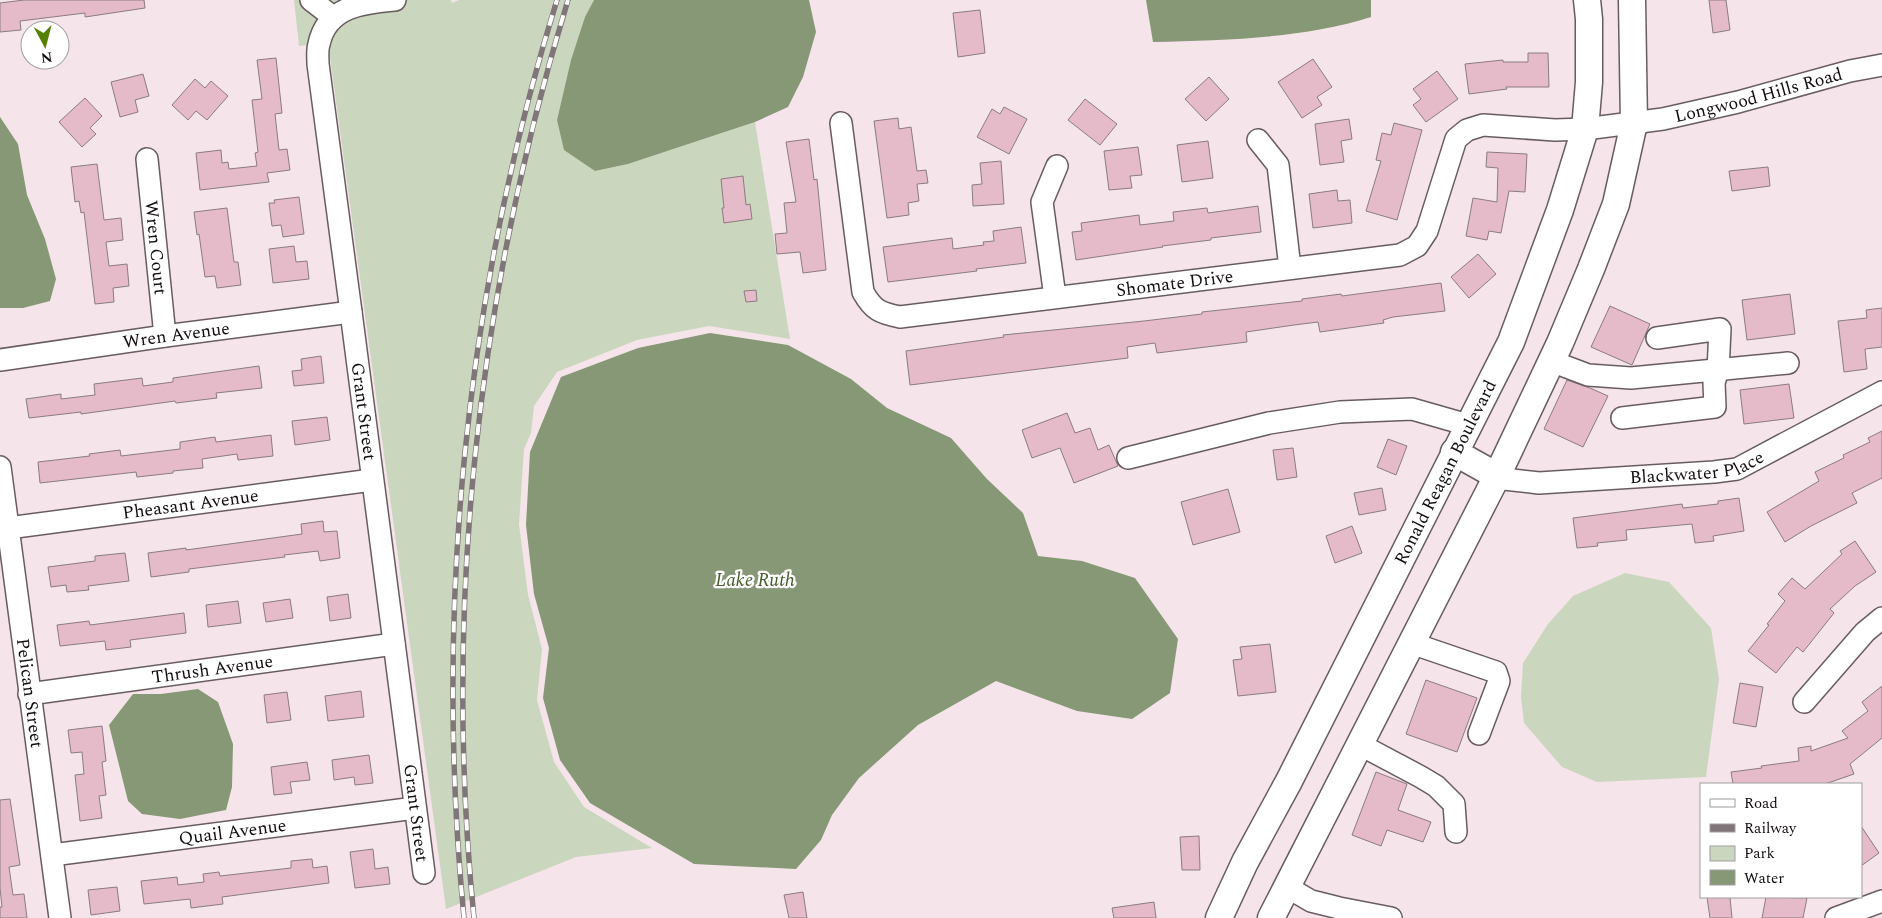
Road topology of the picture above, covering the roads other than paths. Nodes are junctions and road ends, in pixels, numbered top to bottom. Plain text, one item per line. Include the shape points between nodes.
1 (311, 0) edge
2 (395, 0) edge
3 (1587, 0) edge
4 (1632, 0) edge
5 (332, 17) junction
6 (1882, 65) edge
7 (841, 123) dead end
8 (1634, 123) junction
9 (1585, 129) junction
10 (1258, 140) dead end
11 (147, 159) dead end
12 (1057, 166) dead end
13 (1290, 268) junction
14 (1054, 297) junction
15 (352, 312) junction
16 (165, 336) junction
17 (1657, 338) dead end
18 (0, 360) edge
19 (1551, 361) junction
20 (1788, 362) dead end
21 (1718, 370) junction
22 (1882, 392) edge
23 (1622, 418) dead end
24 (1468, 425) junction
25 (1454, 452) junction
26 (1128, 458) dead end
27 (0, 467) edge
28 (1496, 476) junction
29 (372, 480) junction
30 (8, 528) junction
31 (1882, 618) edge
32 (1411, 643) junction
33 (394, 644) junction
34 (29, 694) junction
35 (1804, 702) dead end
36 (1479, 734) dead end
37 (1358, 744) junction
38 (415, 808) junction
39 (1456, 832) dead end
40 (52, 855) junction
41 (424, 873) dead end
42 (1287, 887) junction
43 (1882, 901) edge
44 (60, 918) edge
45 (1219, 918) edge
46 (1272, 918) edge
47 (1391, 918) edge
48 (1836, 918) edge

1 - 5 street
2 - 5 street via 369,3
3 - 9 main road, Ronald Reagan Boulevard via 1589,82
4 - 8 main road
5 - 15 street, Grant Street via 318,44 318,64
6 - 8 street, Longwood Hills Road via 1738,102
7 - 14 street, Shomate Drive via 863,292 870,305 883,314 900,317
8 - 9 street, Longwood Hills Road
8 - 19 main road via 1616,204
9 - 13 street, Shomate Drive via 1483,125 1467,130 1456,139 1427,231 1417,246 1400,255
9 - 24 main road, Ronald Reagan Boulevard via 1560,210 1511,342
10 - 13 street via 1278,166
11 - 16 street, Wren Court
12 - 14 street via 1042,202
13 - 14 street, Shomate Drive
15 - 16 street, Wren Avenue
15 - 29 street, Grant Street
16 - 18 street, Wren Avenue
17 - 21 street via 1720,329
19 - 21 street via 1588,375 1631,378
19 - 28 main road
20 - 21 street
21 - 23 street via 1714,383 1715,407
22 - 28 street, Blackwater Place via 1738,469 1540,483
24 - 25 main road, Ronald Reagan Boulevard
24 - 26 street via 1412,409 1340,412 1269,423
25 - 28 main road
25 - 45 main road, Ronald Reagan Boulevard
27 - 30 street, Pelican Street
28 - 32 main road
29 - 30 street, Pheasant Avenue
29 - 33 street, Grant Street
30 - 34 street, Pelican Street
31 - 35 street via 1865,632
32 - 36 street via 1496,672 1499,681
32 - 37 main road
33 - 34 street, Thrush Avenue
33 - 38 street, Grant Street
34 - 40 street, Pelican Street
37 - 39 street via 1436,786 1454,804
37 - 42 main road
38 - 40 street, Quail Avenue
38 - 41 street, Grant Street
40 - 44 street, Pelican Street
42 - 46 main road
42 - 47 street via 1311,901
43 - 48 street

